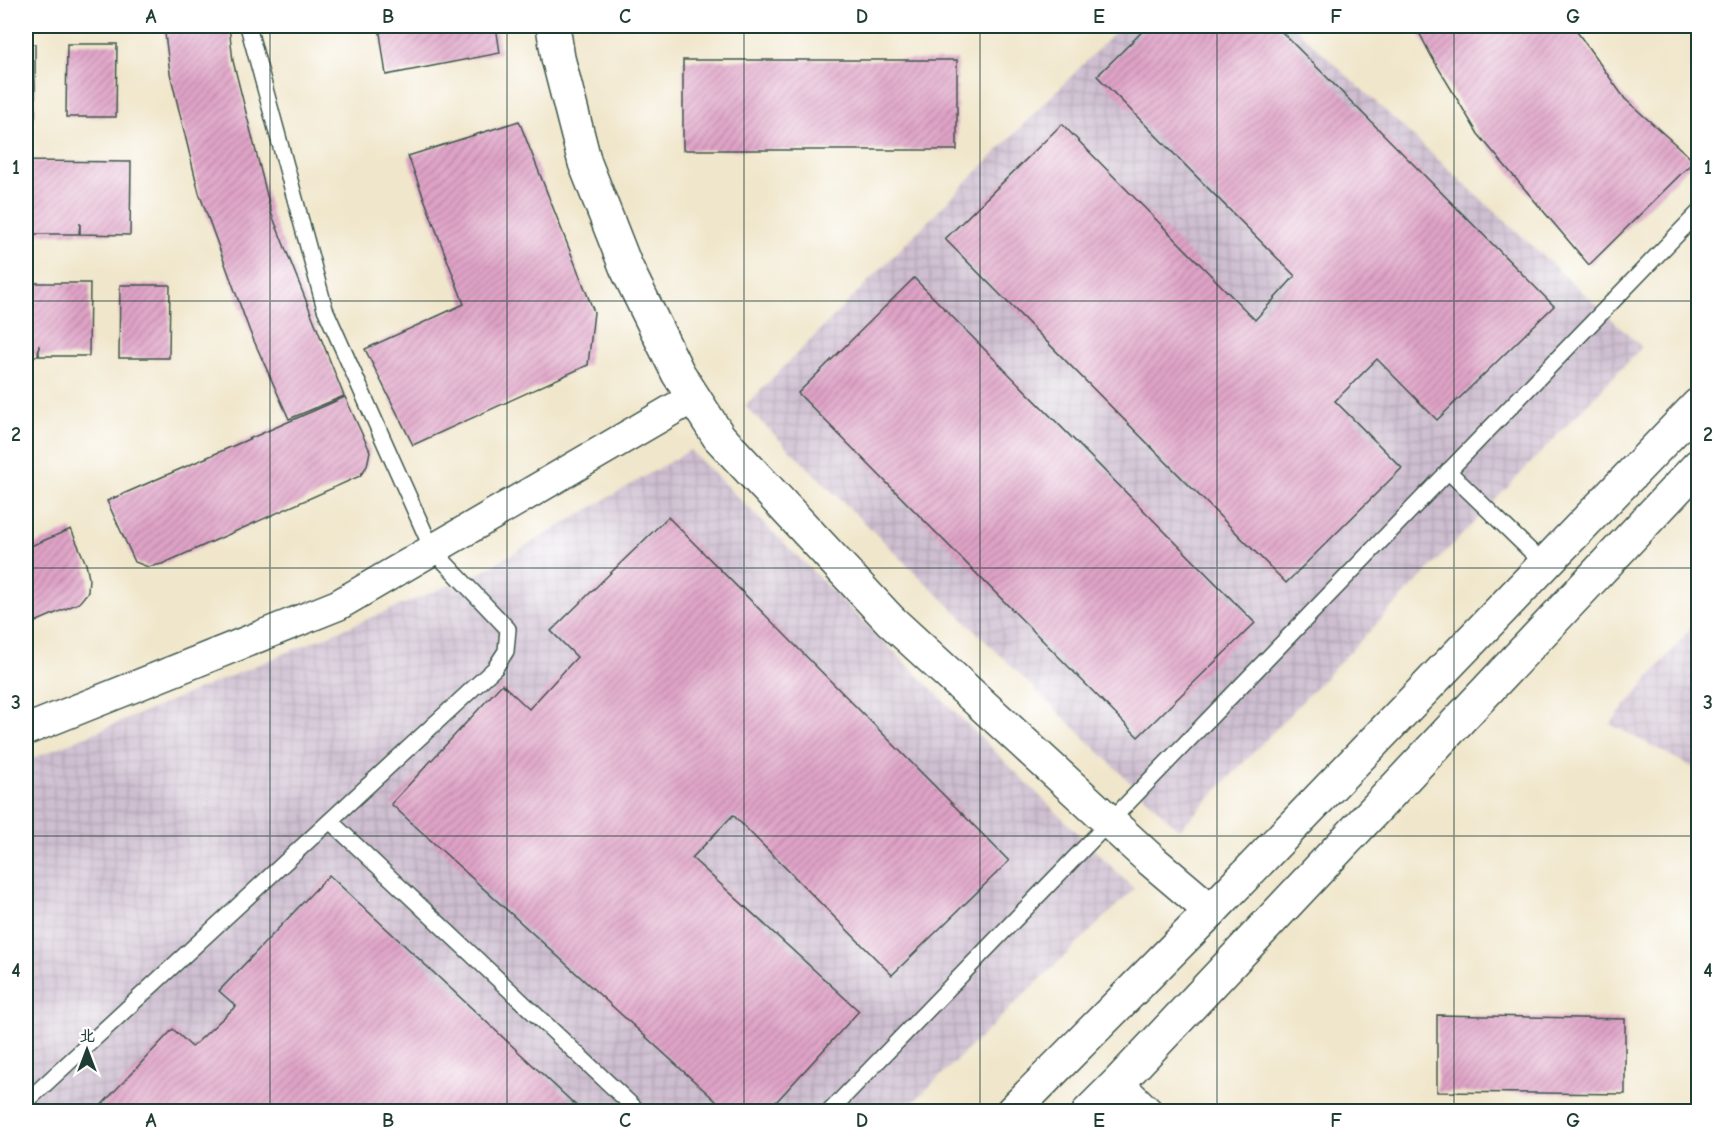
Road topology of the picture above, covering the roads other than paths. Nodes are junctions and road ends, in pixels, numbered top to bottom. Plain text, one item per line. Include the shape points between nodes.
1 (248, 26) edge
2 (553, 26) edge
3 (1698, 213) edge
4 (694, 397) junction
5 (1698, 405) edge
6 (1698, 466) edge
7 (1448, 471) junction
8 (432, 549) junction
9 (1545, 565) junction
10 (26, 730) edge
11 (330, 820) junction
12 (1109, 822) junction
13 (1211, 910) junction
14 (1118, 1083) junction
15 (26, 1102) edge
16 (639, 1112) edge
17 (829, 1112) edge
18 (1012, 1112) edge
19 (1089, 1112) edge
20 (1148, 1112) edge

1 - 8 lane via 325,309
2 - 4 main road via 585,163 626,267 678,373
3 - 7 lane
4 - 8 street
4 - 12 main road via 719,437 890,620
5 - 9 main road
6 - 14 main road
7 - 9 lane
7 - 12 lane
8 - 10 street via 338,604
8 - 11 lane via 508,629 506,651 495,668
9 - 13 main road
11 - 15 lane
11 - 16 lane
12 - 13 main road
12 - 17 lane
13 - 18 main road
14 - 19 main road
14 - 20 street

